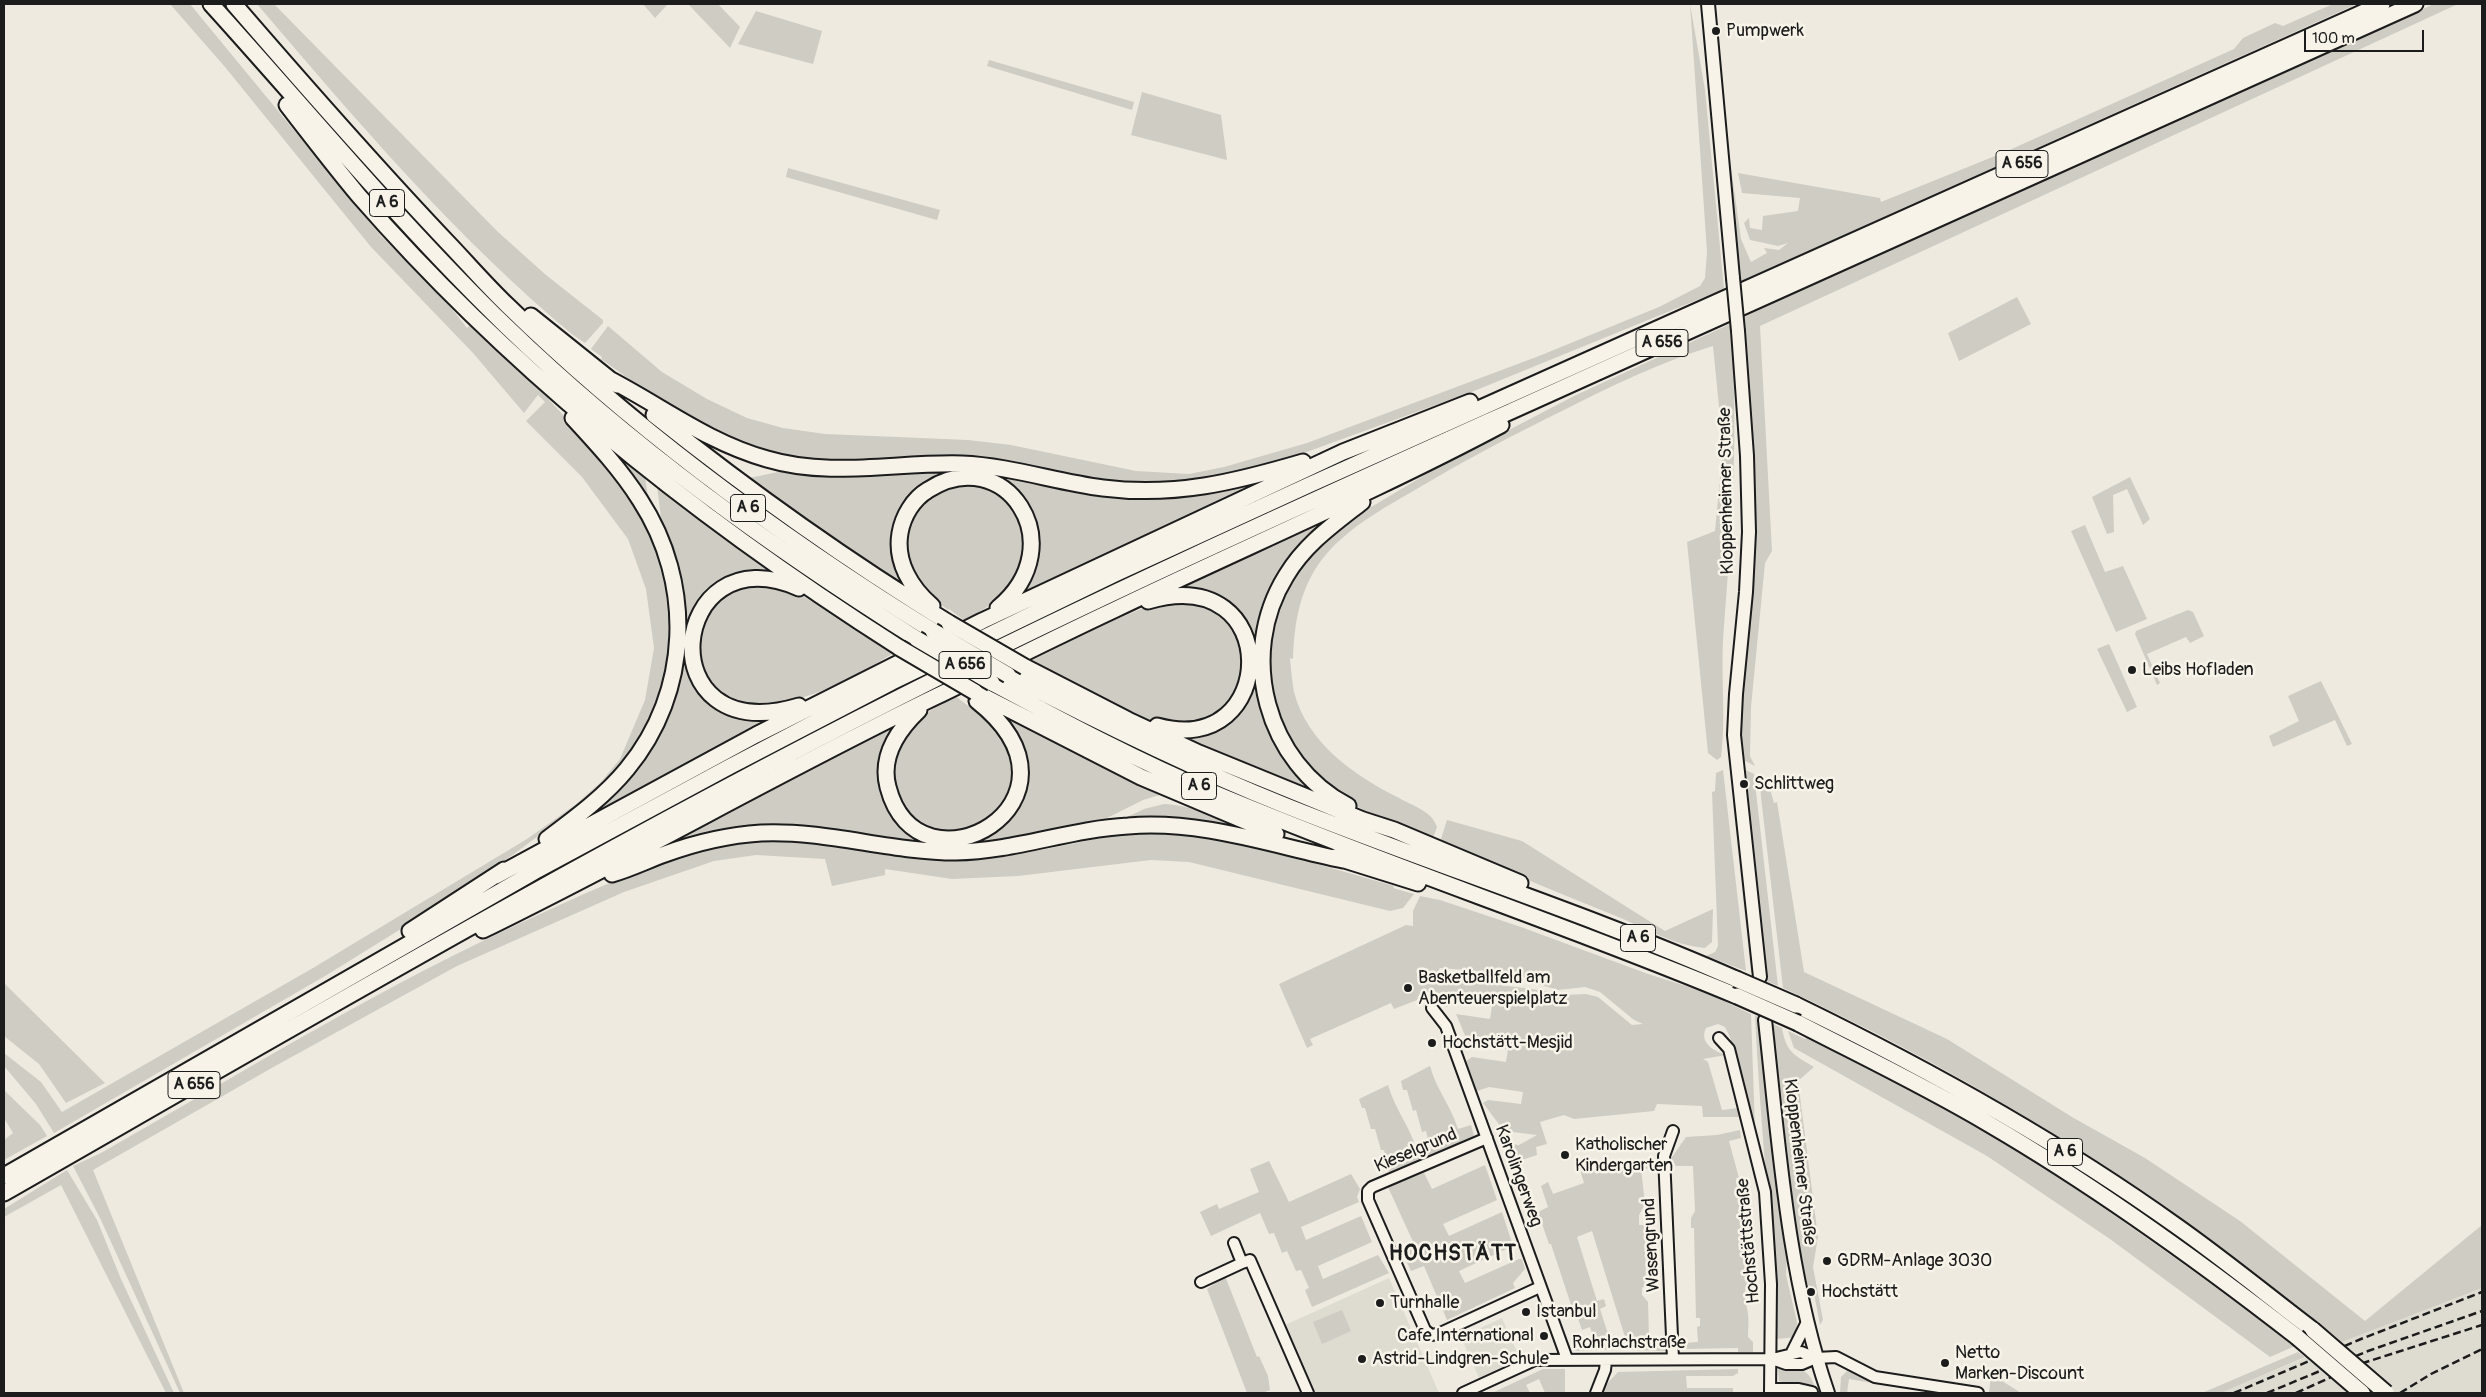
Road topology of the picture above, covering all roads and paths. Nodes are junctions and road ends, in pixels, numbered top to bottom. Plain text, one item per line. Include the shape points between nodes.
1 (211, 4) edge
2 (234, 4) edge
3 (1708, 4) edge
4 (2382, 4) edge
5 (2415, 4) edge
6 (576, 360) junction
7 (609, 379) junction
8 (557, 384) junction
9 (1529, 386) junction
10 (1564, 387) junction
11 (1343, 452) junction
12 (1384, 485) junction
13 (823, 598) junction
14 (1114, 610) junction
15 (982, 620) junction
16 (949, 623) junction
17 (972, 693) junction
18 (829, 697) junction
19 (931, 699) junction
20 (1128, 720) junction
21 (1394, 830) junction
22 (1422, 850) junction
23 (1343, 860) junction
24 (496, 876) junction
25 (1413, 876) junction
26 (584, 881) junction
27 (360, 971) junction
28 (384, 976) junction
29 (1760, 977) dead end
30 (1432, 1008) dead end
31 (1765, 1020) dead end
32 (1719, 1038) dead end
33 (1673, 1132) dead end
34 (1487, 1138) junction
35 (4, 1176) edge
36 (4, 1193) edge
37 (1234, 1243) dead end
38 (1242, 1263) junction
39 (1201, 1282) dead end
40 (1540, 1287) junction
41 (1806, 1324) junction
42 (1792, 1352) junction
43 (1816, 1358) junction
44 (1567, 1359) junction
45 (1673, 1359) junction
46 (1772, 1359) junction
47 (1606, 1361) junction
48 (1770, 1391) edge
49 (1804, 1391) edge
50 (1308, 1393) edge
51 (1463, 1393) edge
52 (1596, 1393) edge
53 (1828, 1393) edge
54 (1978, 1393) edge
55 (2362, 1393) edge
56 (2386, 1393) edge

1 - 8 highway, A 6 via 395,212 507,327
2 - 6 highway, A 6 via 342,129 466,262
3 - 29 main road, Kloppenheimer Straße, bridge via 1747,456 1749,532 1734,735
4 - 9 highway, A 656
5 - 10 highway, A 656
6 - 7 highway
6 - 22 highway, A 6, bridge via 664,443 749,509 932,632 1085,715 1216,776
7 - 11 highway via 726,445 805,467 846,470 938,464 980,466 1101,488 1166,492 1234,482
7 - 16 highway via 761,499
8 - 13 highway via 649,472
8 - 24 highway via 561,404 630,485 660,536 676,596 679,621 677,650 671,684 659,718 626,771 589,806
8 - 25 highway, A 6, bridge via 632,437 751,530 917,640 992,683 1155,766
9 - 11 highway via 1485,396
9 - 27 highway, A 656 via 1124,570 892,682 534,872
10 - 12 highway via 1533,409
10 - 28 highway, A 656 via 1121,590 906,694 654,825
11 - 15 highway
12 - 14 highway
12 - 21 highway via 1314,540 1291,567 1269,614 1262,665 1272,720 1300,769 1323,790
13 - 17 highway, bridge
13 - 18 highway via 777,581 737,583 715,594 703,608 694,626 691,647 694,666 703,685 718,700 734,709 768,713
14 - 19 highway
14 - 20 highway via 1172,596 1207,600 1239,624 1250,656 1250,672 1243,693 1230,711 1212,723 1175,730
15 - 16 highway via 1006,601 1022,582 1031,558 1032,537 1027,517 1008,492 986,481 962,478 939,483 918,498 905,517 899,538 901,560 909,580
15 - 18 highway
16 - 20 highway, bridge
17 - 19 highway via 1007,731 1016,750 1019,778 1011,805 999,821 982,832 961,839 928,834 910,823 894,805 887,782 887,763 896,736
17 - 23 highway via 1141,777 1234,818
18 - 24 highway
19 - 26 highway
20 - 21 highway via 1263,780
21 - 22 highway
22 - 56 highway, A 6, bridge via 1530,887 1538,900 1736,978 1929,1072 2082,1162 2175,1224 2313,1330
23 - 25 highway
23 - 26 highway via 1237,834 1152,824 958,852 908,849 819,835 762,833 685,847
24 - 27 highway via 393,942
25 - 55 highway, A 6, bridge via 1498,902 1737,996 1798,1023 1942,1097 2074,1175 2180,1248 2297,1338
26 - 28 highway via 420,962
27 - 35 highway, A 656
28 - 36 highway, A 656
30 - 34 street, Karolingerweg via 1446,1026
31 - 41 main road, Kloppenheimer Straße via 1794,1259
32 - 46 street, Hochstättstraße via 1729,1049 1765,1192
33 - 45 street, Wasengrund via 1664,1156
34 - 40 street, Karolingerweg
34 - 40 street, Kieselgrund via 1372,1187 1368,1190 1368,1200 1425,1330 1431,1335
37 - 38 street
38 - 39 street
38 - 50 street via 1250,1260
40 - 44 street, Karolingerweg
41 - 42 street
41 - 43 main road, Kloppenheimer Straße
42 - 43 street
42 - 46 street, Rohrlachstraße
43 - 46 street, Rohrlachstraße via 1802,1364 1786,1364
43 - 53 main road, Kloppenheimer Straße
43 - 54 street via 1836,1357 1875,1377
44 - 47 street, Rohrlachstraße
44 - 51 street, Rohrlachstraße via 1535,1360
45 - 46 street, Rohrlachstraße
45 - 47 street, Rohrlachstraße
46 - 48 street, Hochstättstraße
47 - 52 street
48 - 49 street via 1789,1387

